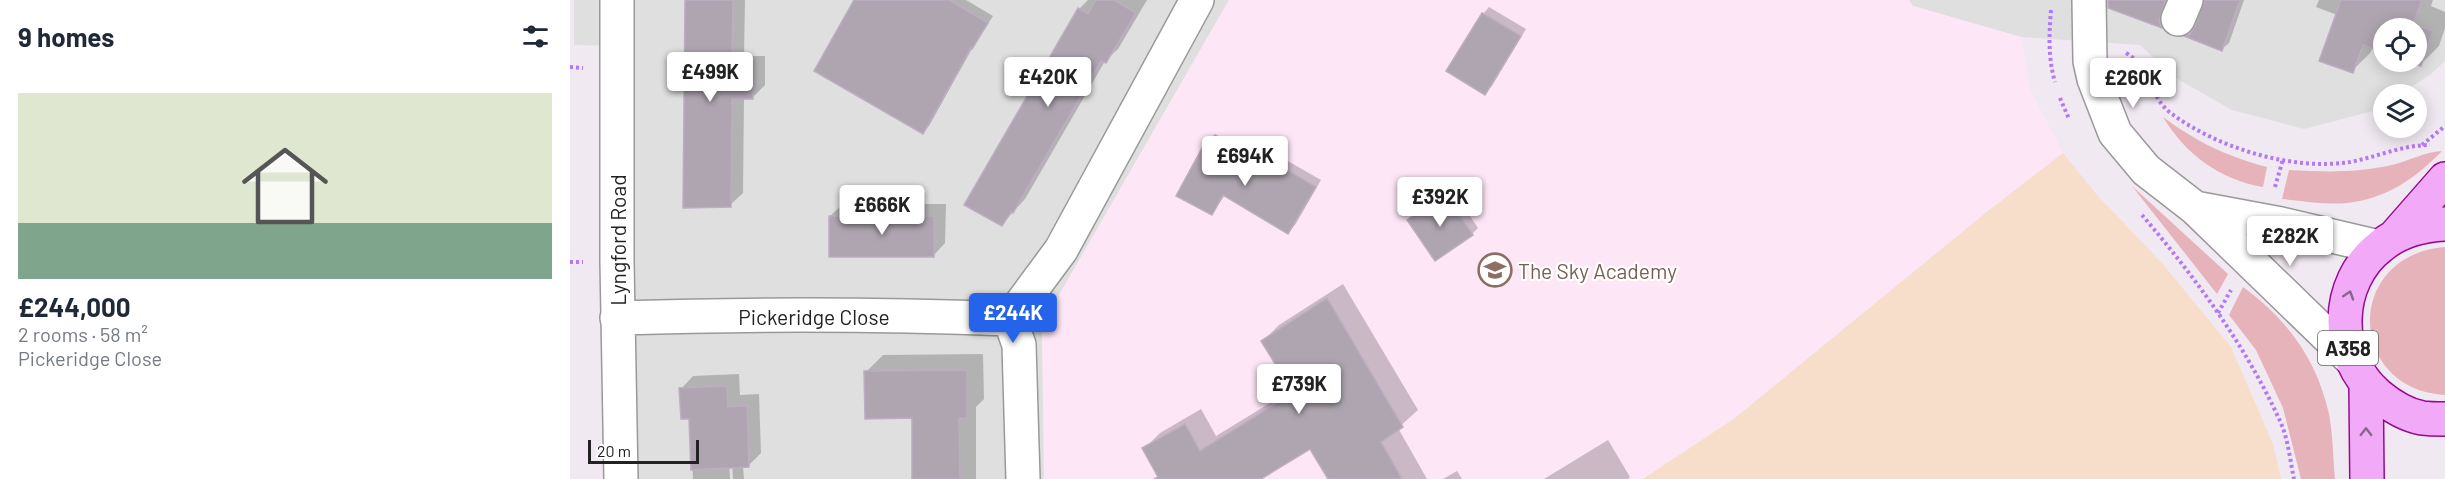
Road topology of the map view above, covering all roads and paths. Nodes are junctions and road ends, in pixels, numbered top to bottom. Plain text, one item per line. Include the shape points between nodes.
1 (617, 0) edge
2 (1197, 0) edge
3 (2089, 0) edge
4 (2090, 62) junction
5 (2050, 67) dead end
6 (2445, 126) edge
7 (2445, 179) edge
8 (2195, 208) junction
9 (2445, 224) edge
10 (2387, 241) junction
11 (2218, 313) dead end
12 (617, 318) junction
13 (1010, 319) junction
14 (2359, 372) junction
15 (2445, 419) edge
16 (621, 479) edge
17 (1023, 479) edge
18 (2294, 479) edge
19 (2367, 479) edge

1 - 12 street, Lyngford Road
2 - 13 street via 1061,250
3 - 4 street
4 - 5 path
4 - 6 path via 2121,50 2143,67 2157,101 2171,113 2223,143 2268,157 2347,162 2421,145
4 - 8 street via 2115,133 2146,170
7 - 10 main road
8 - 10 street
8 - 14 street
9 - 10 main road via 2418,227
14 -> 10 main road, A358 via 2344,329 2347,298 2359,270
11 - 18 path via 2281,423
12 - 13 street, Pickeridge Close via 920,315
12 - 16 street, Lyngford Road
13 - 17 street via 1019,345
14 - 15 main road, A358 via 2391,406 2420,418
19 -> 14 main road, A358

